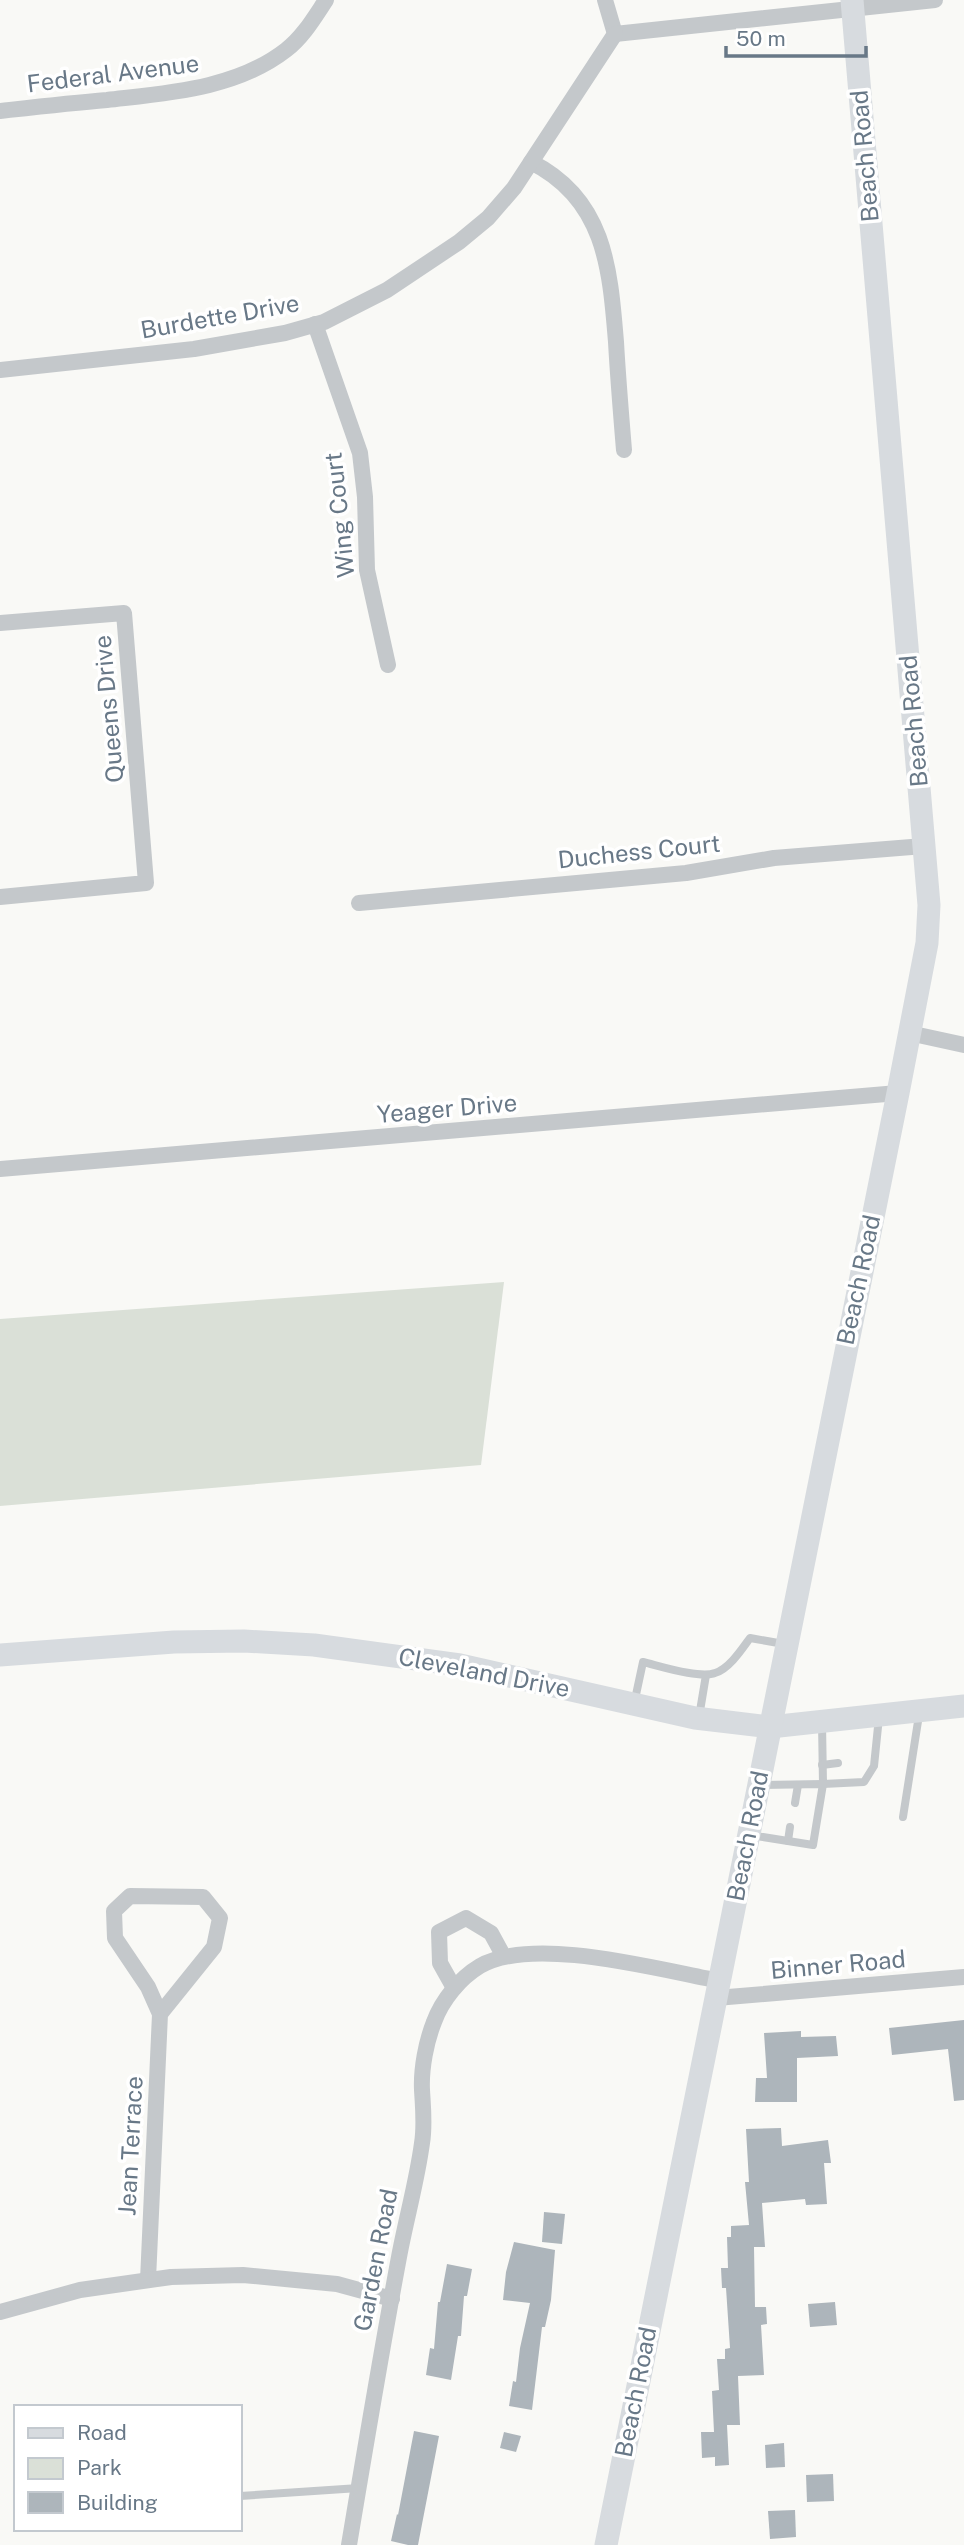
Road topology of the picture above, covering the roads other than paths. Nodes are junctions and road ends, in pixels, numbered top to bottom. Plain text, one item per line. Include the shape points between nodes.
1 (326, 0) edge
2 (605, 0) edge
3 (935, 0) edge
4 (853, 5) edge
5 (615, 34) junction
6 (0, 111) edge
7 (531, 162) junction
8 (315, 324) junction
9 (0, 370) edge
10 (624, 450) dead end
11 (0, 623) edge
12 (388, 665) dead end
13 (924, 846) junction
14 (0, 897) edge
15 (359, 903) dead end
16 (909, 1033) junction
17 (964, 1045) edge
18 (898, 1093) junction
19 (0, 1169) edge
20 (787, 1645) junction
21 (0, 1656) edge
22 (706, 1675) junction
23 (634, 1704) junction
24 (964, 1706) edge
25 (919, 1712) junction
26 (879, 1717) junction
27 (699, 1719) junction
28 (822, 1722) junction
29 (770, 1727) junction
30 (875, 1759) junction
31 (864, 1760) dead end
32 (838, 1763) dead end
33 (822, 1765) junction
34 (823, 1784) junction
35 (758, 1785) junction
36 (798, 1785) junction
37 (795, 1803) dead end
38 (903, 1817) dead end
39 (790, 1827) dead end
40 (749, 1834) junction
41 (788, 1841) junction
42 (503, 1955) junction
43 (964, 1977) edge
44 (454, 1988) junction
45 (718, 1990) junction
46 (160, 2014) junction
47 (148, 2280) junction
48 (392, 2299) junction
49 (0, 2312) edge
50 (359, 2488) junction
51 (242, 2496) edge
52 (349, 2545) edge
53 (606, 2545) edge

1 - 6 street, Federal Avenue via 286,50 252,71 218,83 170,93
2 - 5 street
3 - 4 street
4 - 5 street
4 - 13 street, Beach Road
5 - 7 street, Burdette Drive
7 - 8 street, Burdette Drive via 488,218 459,243 387,290
7 - 10 street via 568,186 584,206 606,256
8 - 9 street, Burdette Drive via 194,349
8 - 12 street, Wing Court via 360,453 367,569
11 - 14 street, Queens Drive via 124,613 146,883
13 - 15 street, Duchess Court
13 - 16 street, Beach Road via 929,926
16 - 17 street
16 - 18 street, Beach Road
18 - 19 street, Yeager Drive
18 - 20 street, Beach Road
20 - 22 lane via 750,1638 717,1673
20 - 29 street, Beach Road
21 - 23 street, Cleveland Drive via 174,1642 314,1645 460,1665
22 - 23 lane via 643,1662
22 - 27 lane
23 - 27 street, Cleveland Drive
24 - 25 street, Cleveland Drive
25 - 26 street, Cleveland Drive
25 - 38 lane
26 - 28 street, Cleveland Drive
26 - 30 lane
27 - 29 street, Cleveland Drive
28 - 29 street, Cleveland Drive
28 - 33 lane
29 - 35 street, Beach Road
30 - 31 lane
30 - 34 lane via 864,1782
32 - 33 lane
33 - 34 lane
34 - 36 lane
34 - 41 lane via 813,1845
35 - 36 lane
35 - 40 street, Beach Road
36 - 37 lane
39 - 41 lane
40 - 41 lane
40 - 45 street, Beach Road
42 - 44 street, Garden Road via 479,1966
42 - 44 street via 491,1933 466,1918 439,1931 440,1963
42 - 45 street, Garden Road via 551,1952
43 - 45 street, Binner Road
44 - 48 street, Garden Road via 434,2023 426,2049 422,2143
45 - 53 street, Beach Road
46 - 46 street, Jean Terrace via 115,1938 114,1911 130,1896 203,1898 220,1918 214,1947
46 - 47 street, Jean Terrace
47 - 48 street via 243,2275 337,2284
47 - 49 street via 80,2290
48 - 50 street, Garden Road
50 - 51 lane
50 - 52 street, Garden Road

